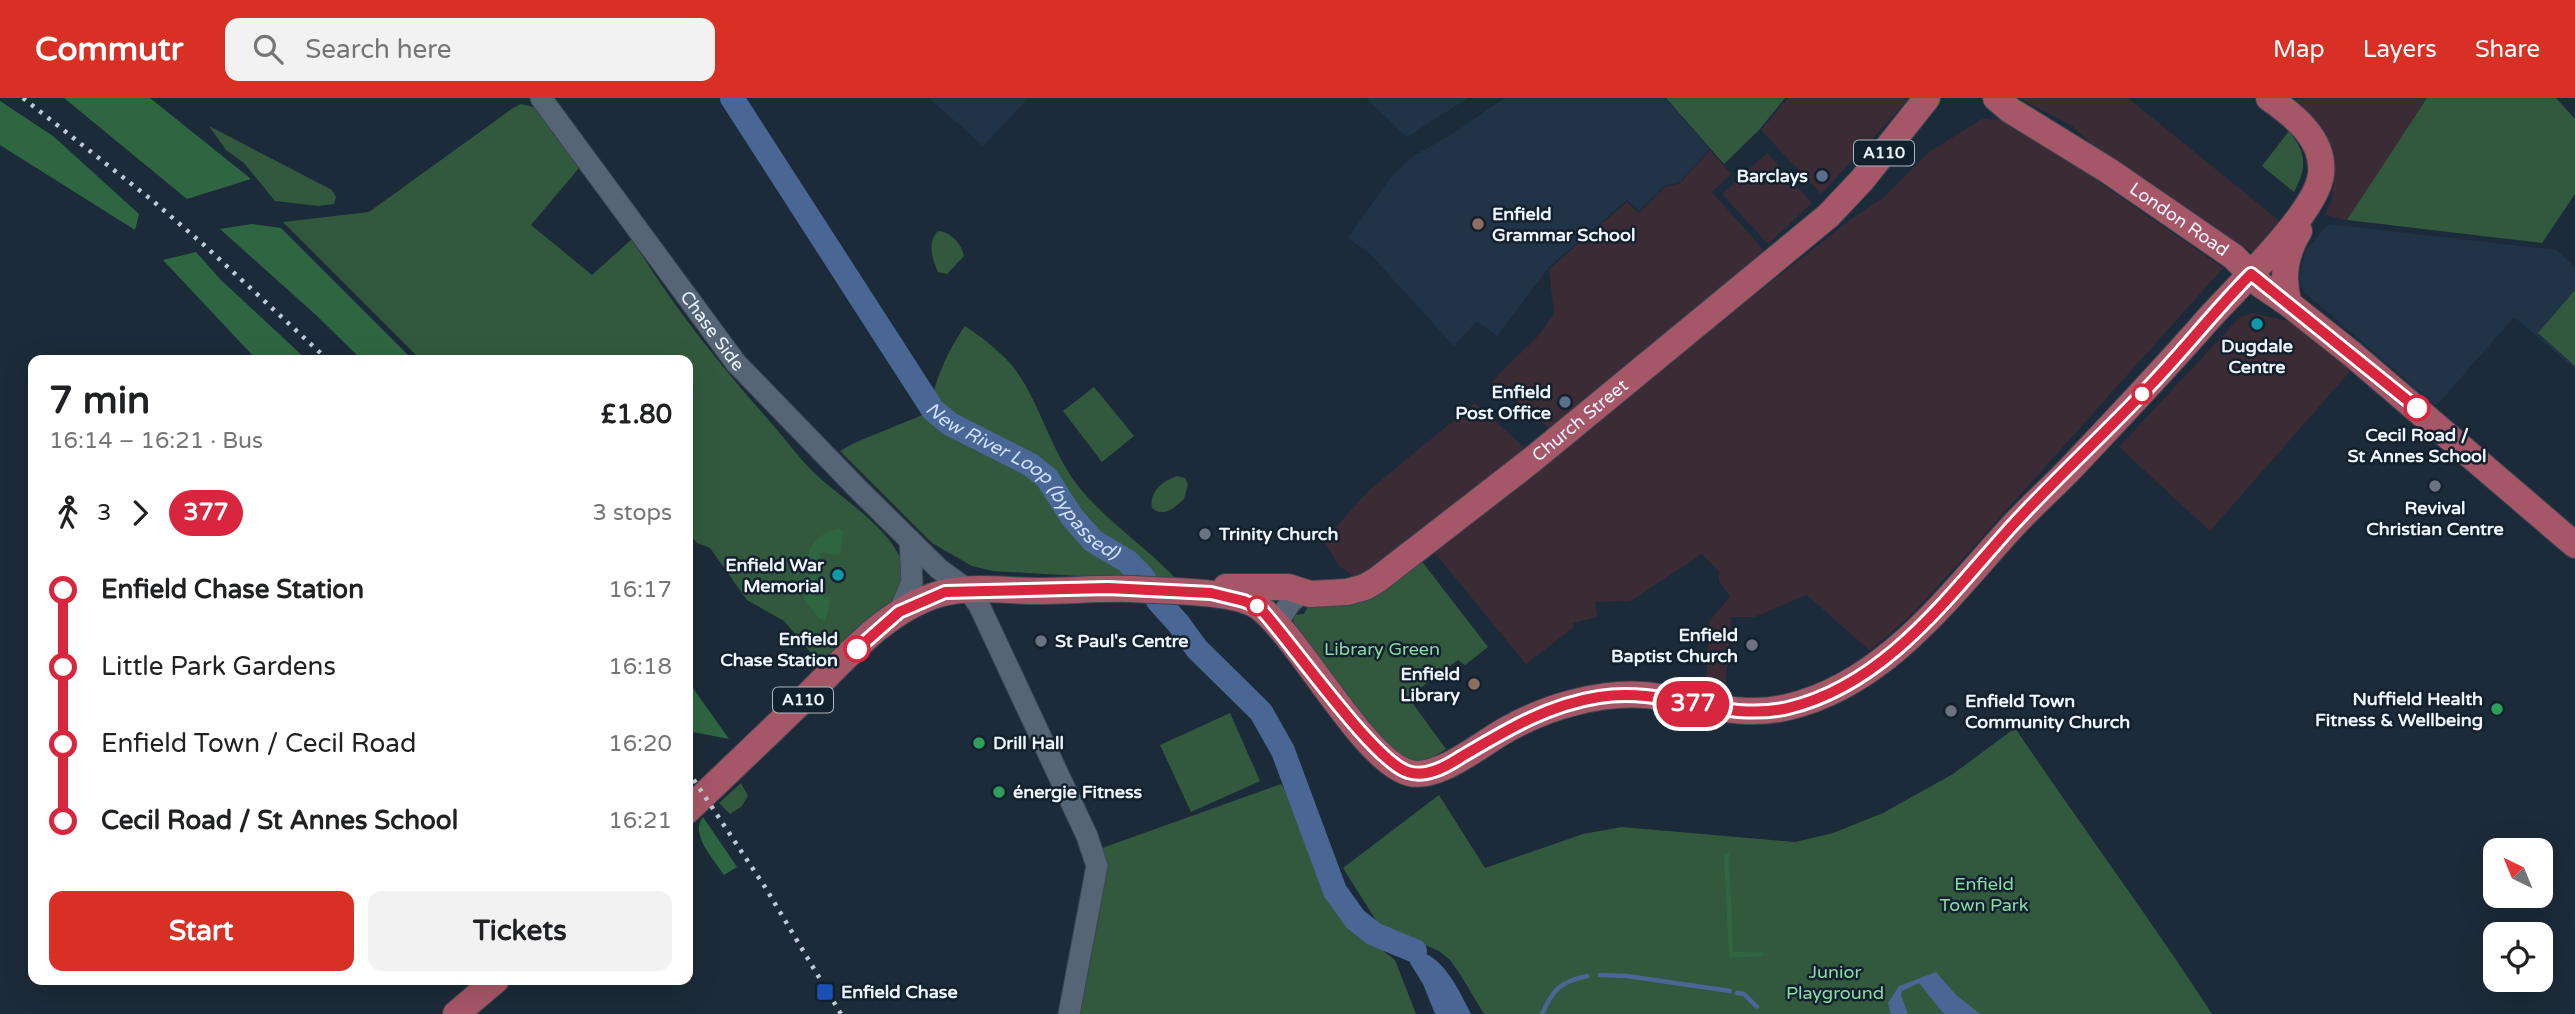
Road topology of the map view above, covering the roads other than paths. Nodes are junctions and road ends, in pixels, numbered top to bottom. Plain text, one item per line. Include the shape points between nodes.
1 (541, 98) edge
2 (1927, 98) edge
3 (1997, 98) edge
4 (2269, 98) edge
5 (2308, 207) junction
6 (2251, 274) junction
7 (2289, 304) junction
8 (910, 540) junction
9 (2575, 545) edge
10 (968, 590) junction
11 (1303, 592) junction
12 (1211, 593) junction
13 (899, 612) junction
14 (1276, 625) junction
15 (693, 805) edge
16 (490, 985) edge
17 (456, 1014) edge
18 (1069, 1014) edge

1 - 8 street, Chase Side via 736,363
2 - 11 main road, Church Street / A110 via 1839,206 1543,451 1377,580 1347,592
3 - 6 main road, London Road via 2234,257
4 - 5 main road via 2296,117 2319,155 2322,172
5 - 6 main road
5 - 7 main road via 2285,270
6 - 7 main road, London Road
6 - 14 main road via 1917,633 1849,682 1818,697 1787,708 1759,711 1721,710 1657,696 1595,697 1543,711 1448,765 1411,773 1374,746
7 - 9 main road, London Road
8 - 10 street, Chase Side
8 - 13 street via 912,582
10 - 12 main road, A110
10 - 13 main road, A110 via 945,592
10 - 18 street via 1008,665 1097,866
11 - 12 main road, Church Street via 1288,587 1228,587
11 - 14 street
12 - 14 main road via 1252,603
13 - 15 main road, A110
16 - 17 main road

